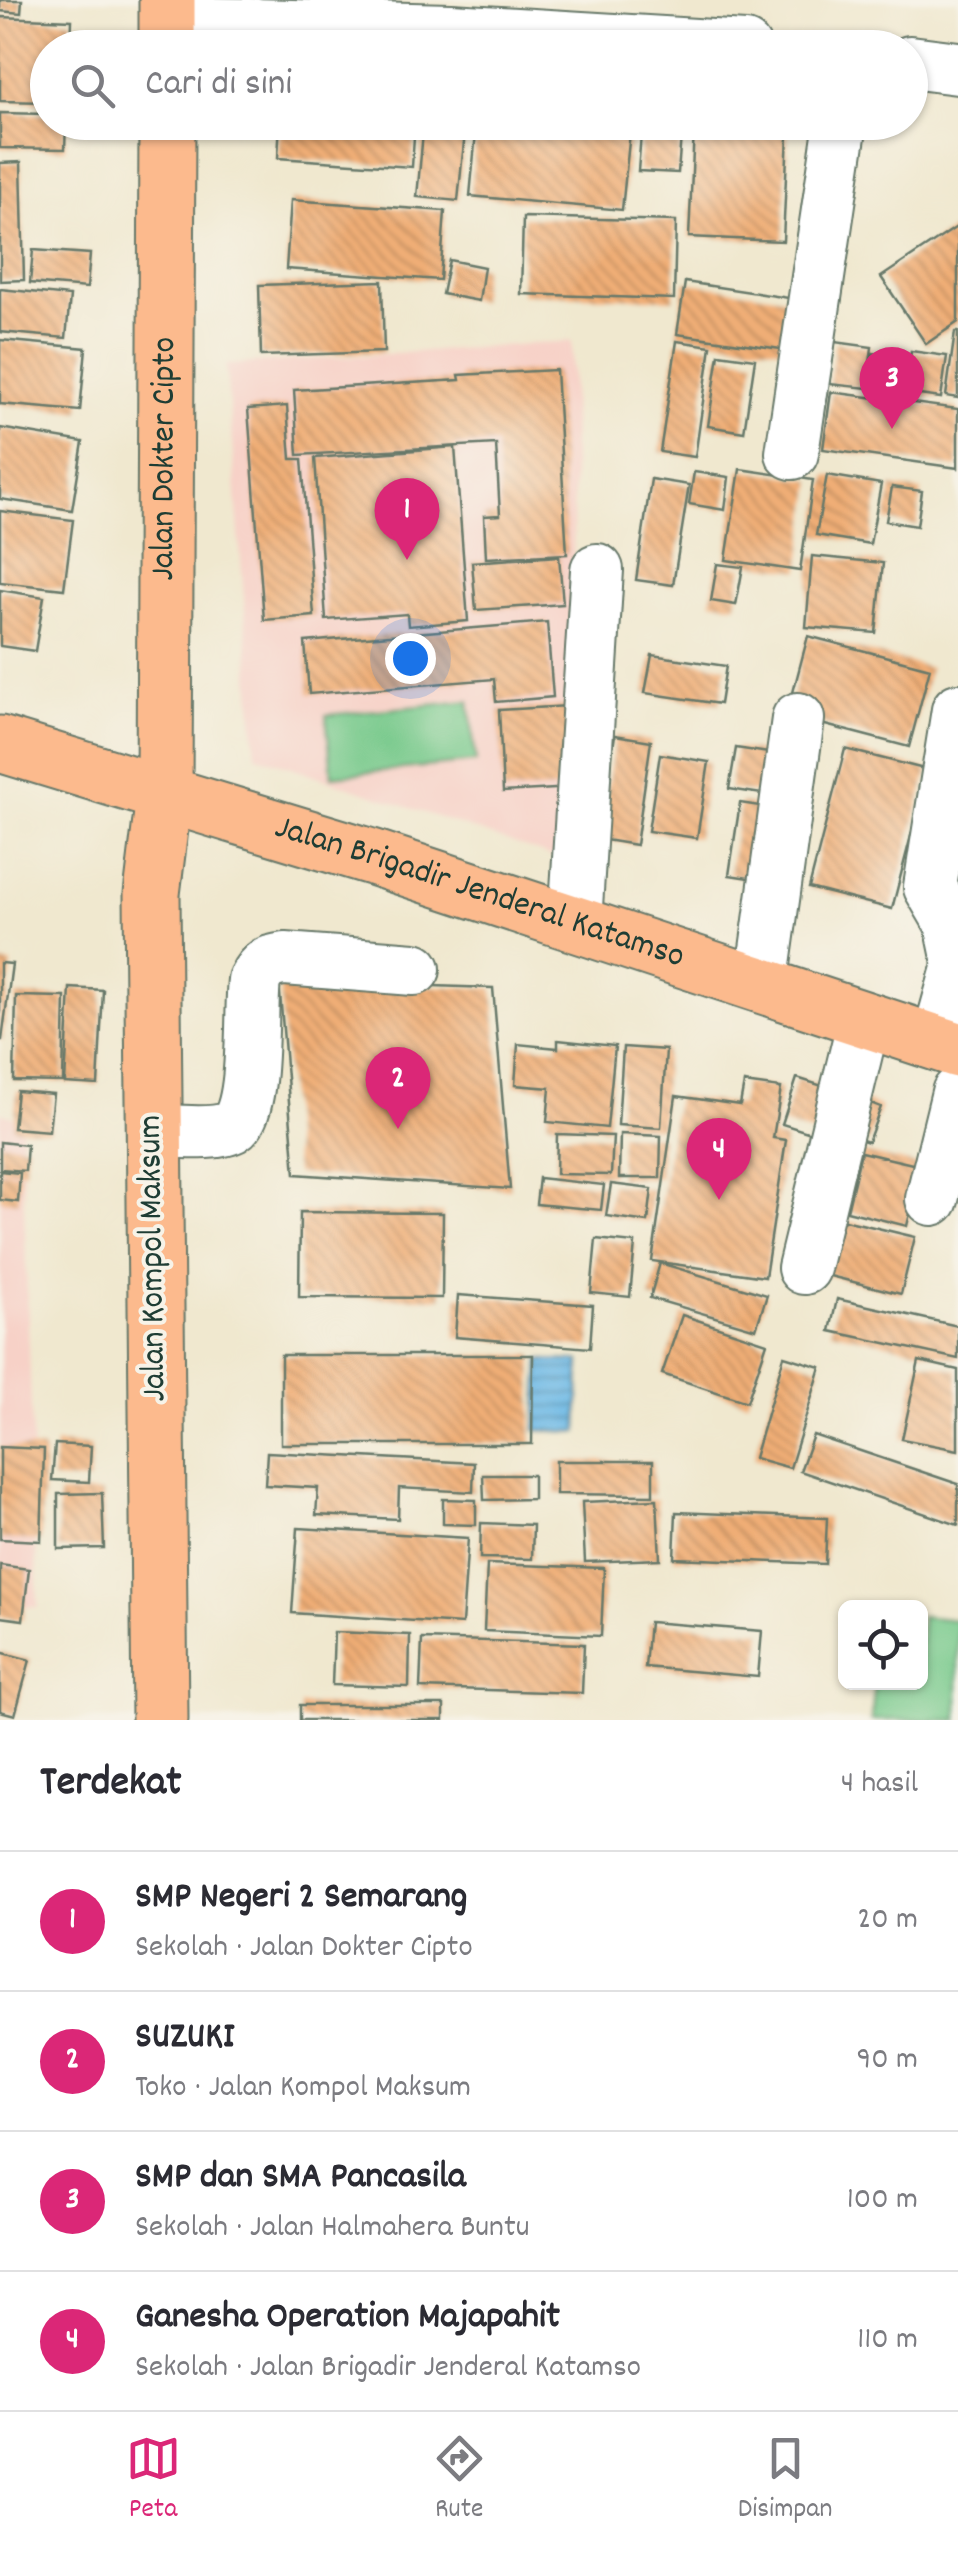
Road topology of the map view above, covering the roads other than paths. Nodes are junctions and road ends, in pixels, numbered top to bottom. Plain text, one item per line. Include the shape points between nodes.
1 (685, 22) edge
2 (167, 24) edge
3 (928, 64) edge
4 (958, 68) edge
5 (167, 140) edge
6 (838, 140) edge
7 (792, 453) dead end
8 (597, 570) dead end
9 (958, 710) edge
10 (798, 718) dead end
11 (0, 744) edge
12 (164, 796) junction
13 (574, 923) junction
14 (958, 958) edge
15 (414, 969) dead end
16 (958, 970) edge
17 (761, 986) junction
18 (864, 1020) junction
19 (951, 1062) edge
20 (152, 1130) junction
21 (932, 1199) dead end
22 (804, 1268) dead end
23 (160, 1720) edge

1 - 2 street via 451,30
3 - 4 street
5 - 12 main road, Jalan Dokter Cipto
6 - 7 street
8 - 13 street
9 - 14 street via 930,887 951,923
10 - 17 street
11 - 12 main road, Jalan Brigadir Jenderal Katamso
12 - 13 main road, Jalan Brigadir Jenderal Katamso
12 - 20 main road, Jalan Kompol Maksum via 152,894
13 - 17 main road, Jalan Brigadir Jenderal Katamso
15 - 20 street via 268,962 254,980 242,1116 232,1127
16 - 19 street
17 - 18 main road, Jalan Brigadir Jenderal Katamso
18 - 19 main road, Jalan Brigadir Jenderal Katamso
18 - 22 street
19 - 21 street
20 - 23 main road, Jalan Kompol Maksum

